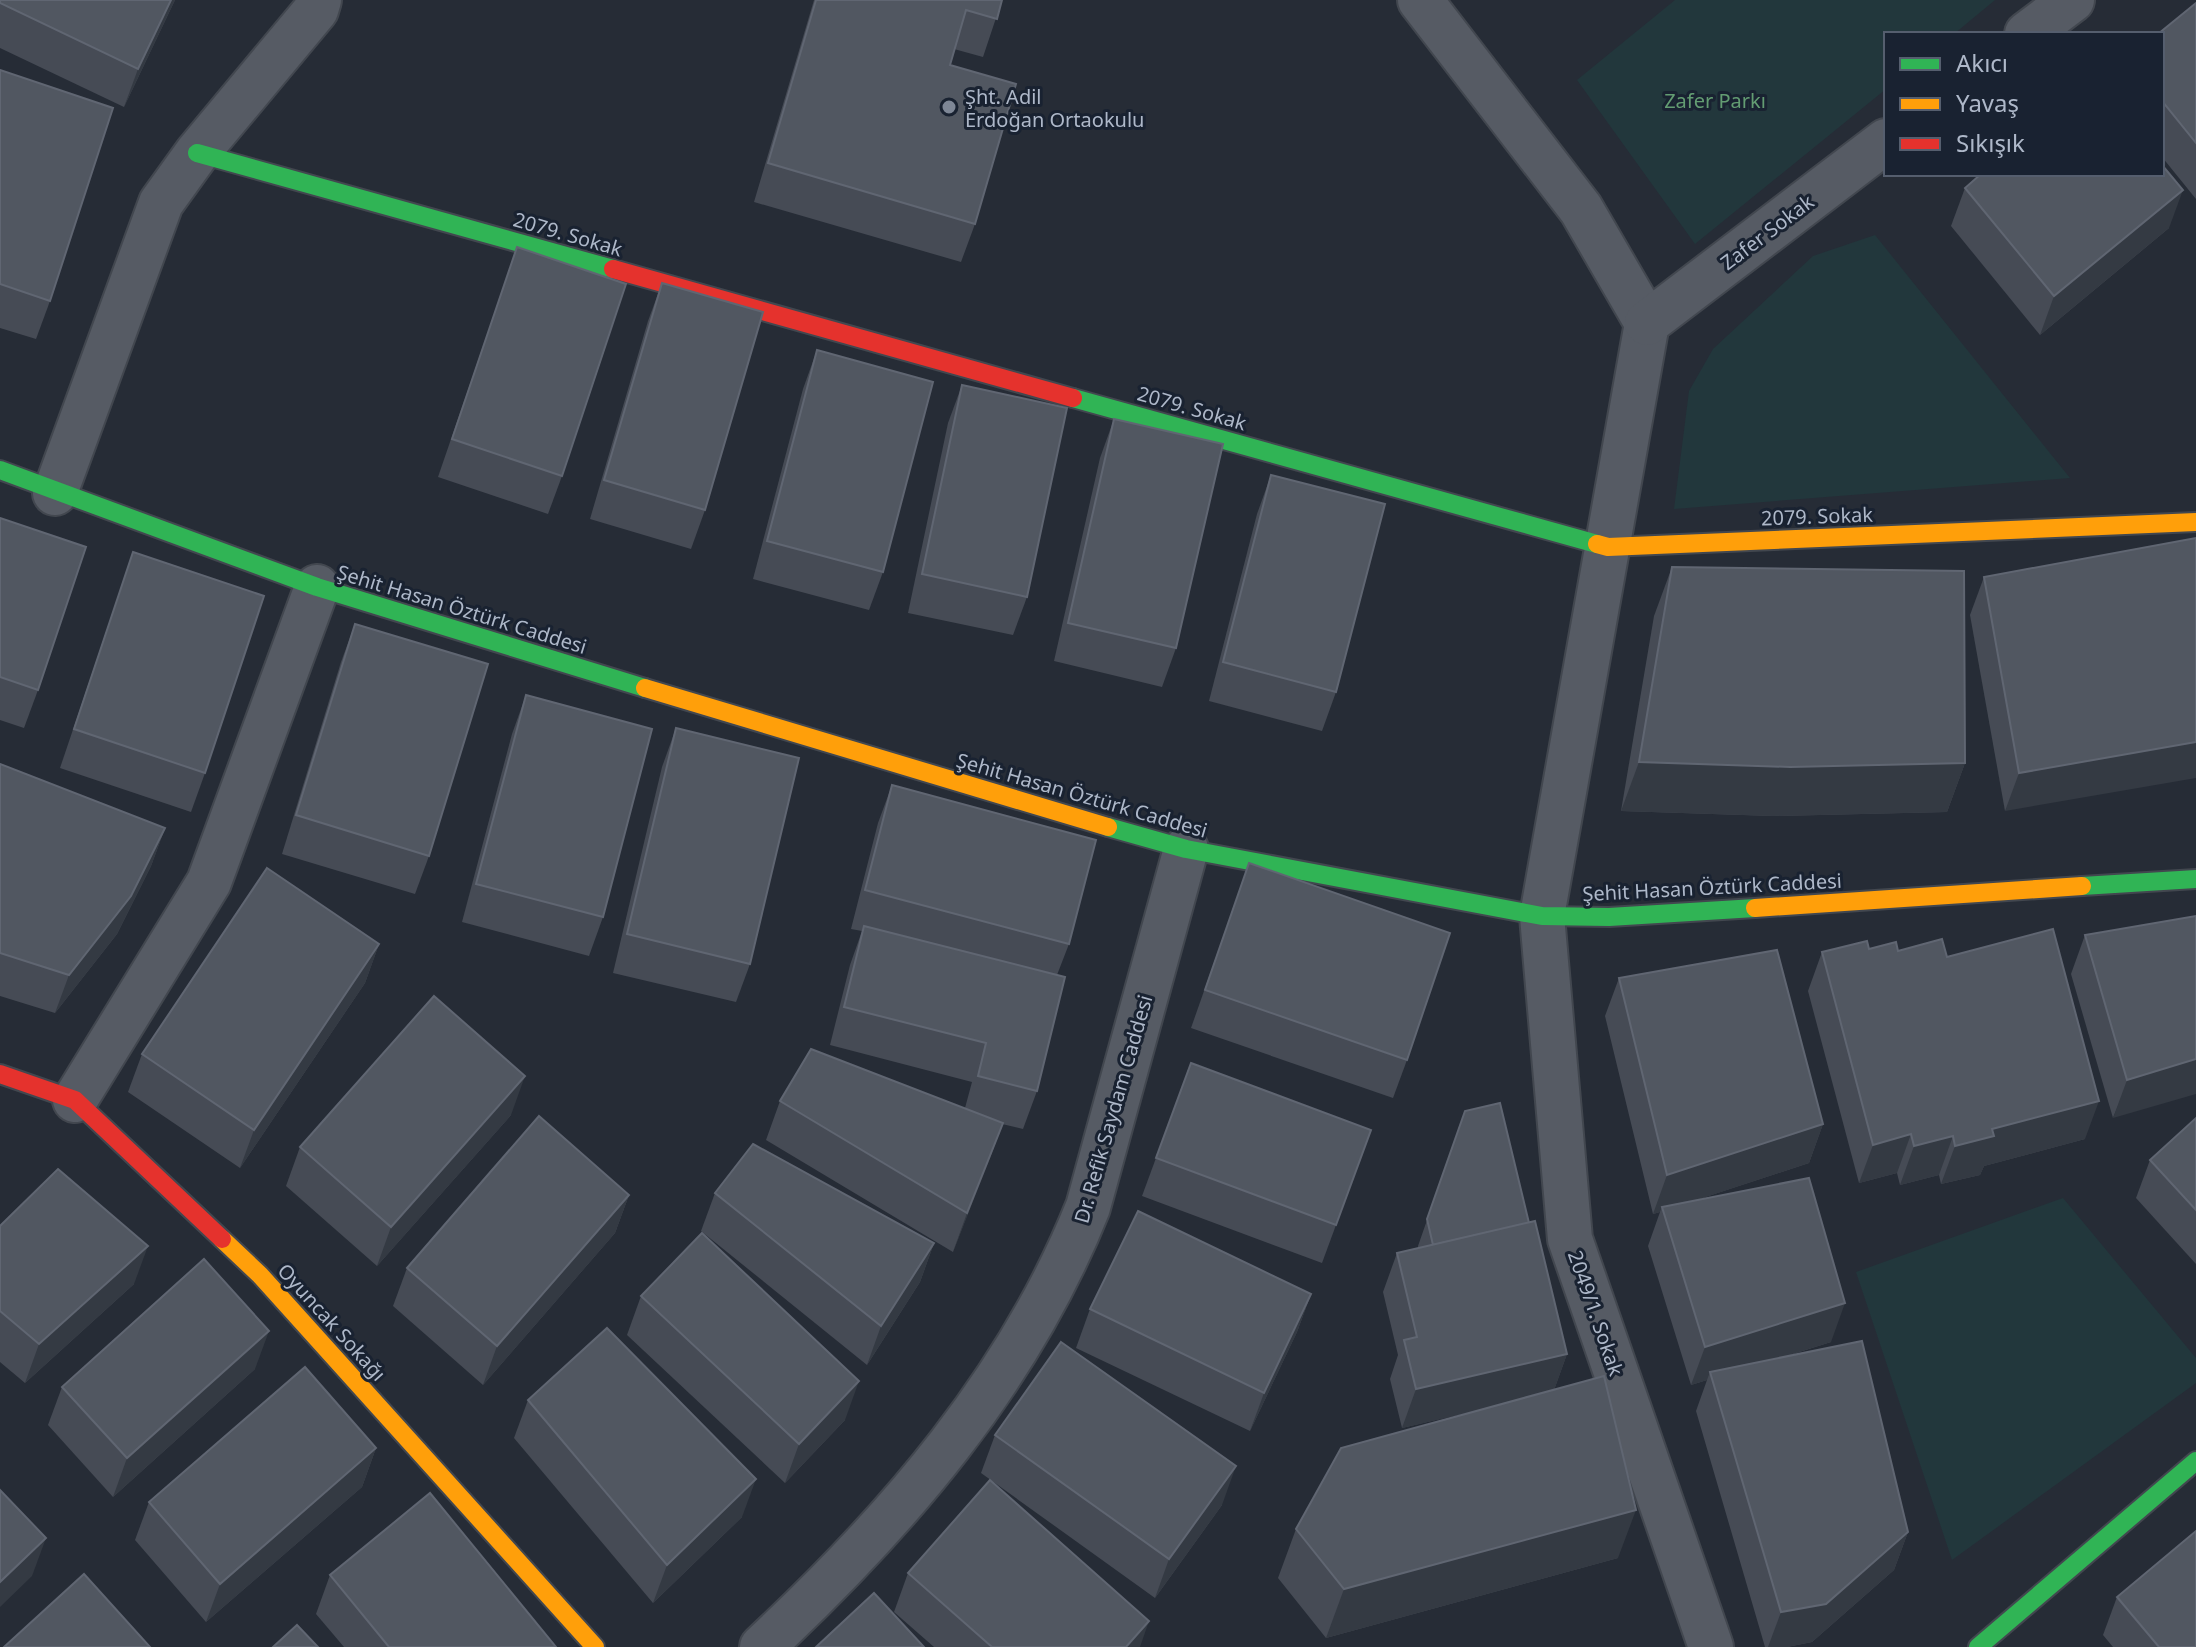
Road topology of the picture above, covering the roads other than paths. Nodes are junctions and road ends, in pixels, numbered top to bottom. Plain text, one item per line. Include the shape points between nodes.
1 (319, 0) edge
2 (1420, 0) edge
3 (2072, 0) edge
4 (2030, 32) edge
5 (1884, 143) edge
6 (197, 153) junction
7 (1647, 323) junction
8 (0, 470) edge
9 (55, 493) junction
10 (2196, 522) edge
11 (1608, 547) junction
12 (317, 587) junction
13 (1186, 849) junction
14 (2196, 879) edge
15 (1542, 916) junction
16 (0, 1074) edge
17 (75, 1100) junction
18 (2196, 1461) edge
19 (1982, 1646) edge
20 (595, 1647) edge
21 (762, 1647) edge
22 (1711, 1647) edge

1 - 6 street
2 - 7 street via 1581,209
3 - 4 street
5 - 7 street, Zafer Sokak
6 - 9 street via 161,203
6 - 11 street, 2079. Sokak
7 - 11 street, 2049/1. Sokak
8 - 9 street, Şehit Hasan Öztürk Caddesi
9 - 12 street, Şehit Hasan Öztürk Caddesi
10 - 11 street, 2079. Sokak
11 - 15 street, 2049/1. Sokak
12 - 13 street, Şehit Hasan Öztürk Caddesi via 883,762
12 - 17 street via 209,882
13 - 15 street, Şehit Hasan Öztürk Caddesi
13 - 21 street, Dr. Refik Saydam Caddesi via 1088,1207 1037,1317 993,1387 893,1516
14 - 15 street, Şehit Hasan Öztürk Caddesi via 1609,917
15 - 22 street, 2049/1. Sokak via 1570,1239
16 - 17 street, Oyuncak Sokağı
17 - 20 street, Oyuncak Sokağı via 260,1275
18 - 19 street

